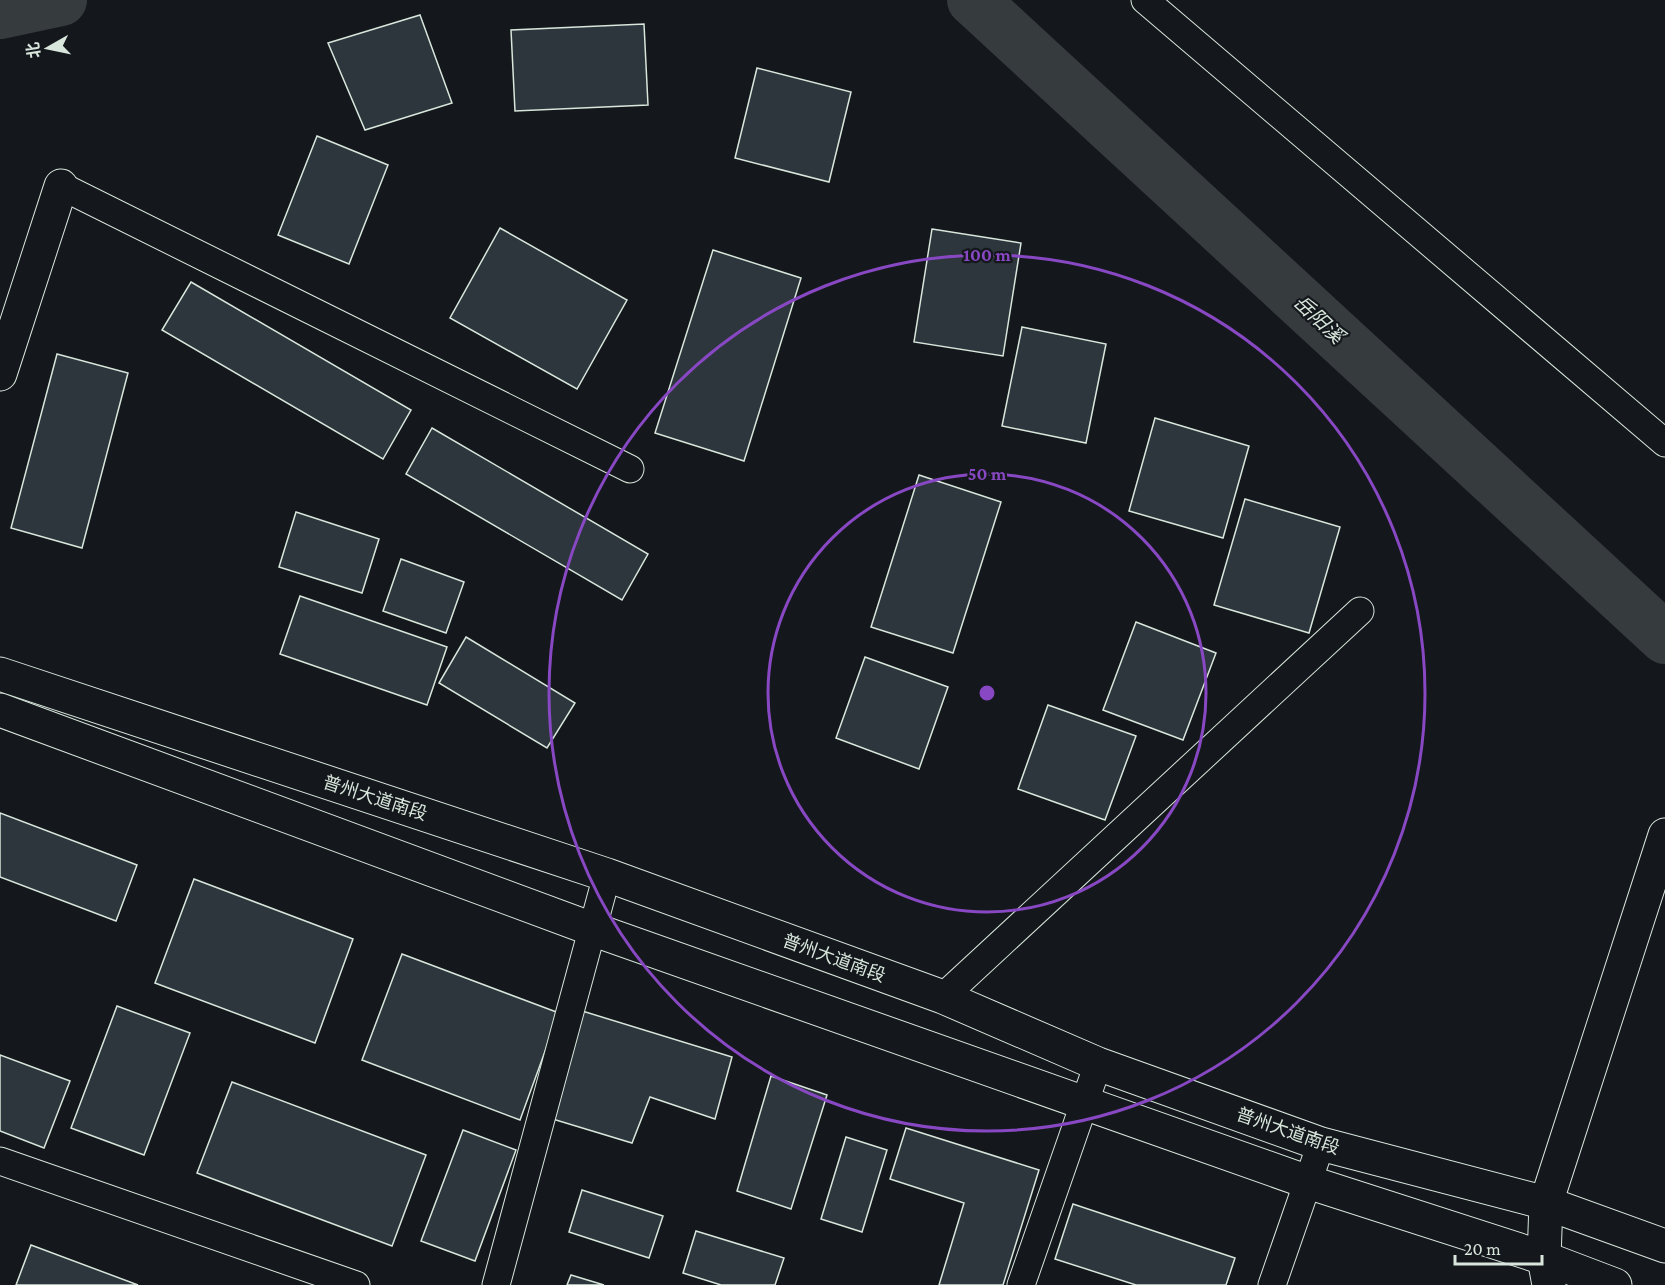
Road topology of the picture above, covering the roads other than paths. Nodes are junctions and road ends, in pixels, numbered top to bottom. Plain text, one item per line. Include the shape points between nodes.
1 (1145, 0) edge
2 (61, 186) joint
3 (0, 374) edge
4 (1665, 443) edge
5 (630, 469) dead end
6 (1360, 611) dead end
7 (0, 674) edge
8 (0, 710) edge
9 (1665, 835) edge
10 (607, 875) junction
11 (592, 929) junction
12 (943, 998) junction
13 (1098, 1064) junction
14 (1084, 1103) junction
15 (1321, 1144) junction
16 (0, 1161) edge
17 (1308, 1182) junction
18 (1546, 1203) junction
19 (1665, 1246) edge
20 (1546, 1272) edge
21 (356, 1285) edge
22 (495, 1285) edge
23 (1021, 1285) edge
24 (1272, 1285) edge
25 (1615, 1285) edge

1 - 4 street
2 - 3 main road
2 - 5 street
6 - 12 street
7 - 10 main road, 普州大道南段
8 - 11 main road
9 - 18 main road
10 - 11 street
10 - 12 main road, 普州大道南段
11 - 14 main road
11 - 22 street
12 - 13 main road, 普州大道南段
13 - 14 street
13 - 15 main road, 普州大道南段
14 - 17 main road
14 - 23 street
15 - 17 street
15 - 18 main road, 普州大道南段
16 - 21 street
17 - 20 main road
17 - 24 street
18 - 19 main road, 普州大道南段
18 - 20 main road
20 - 25 main road

